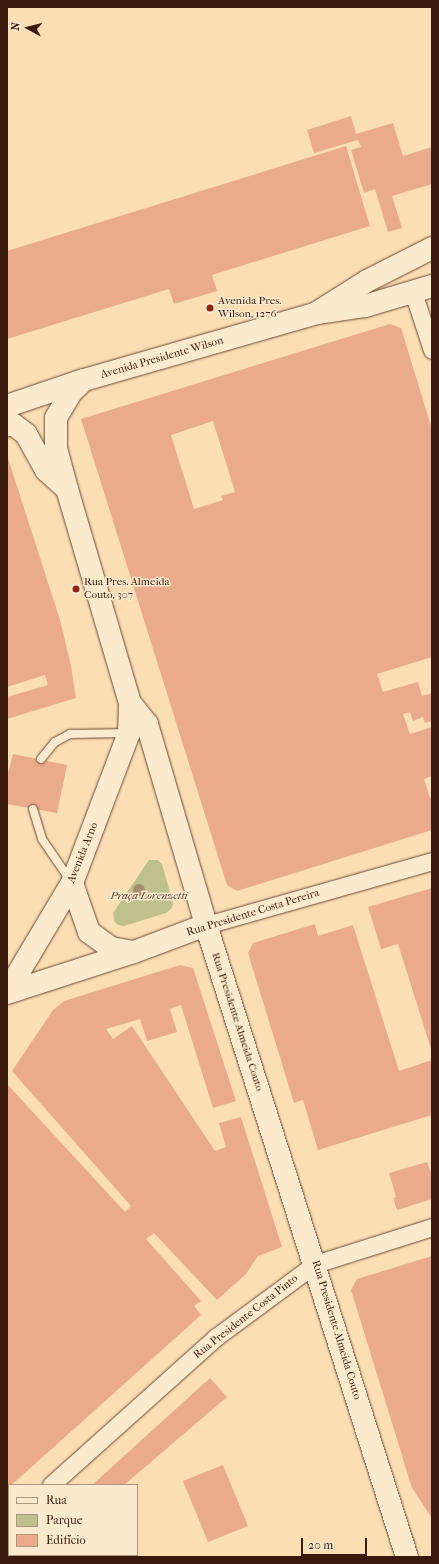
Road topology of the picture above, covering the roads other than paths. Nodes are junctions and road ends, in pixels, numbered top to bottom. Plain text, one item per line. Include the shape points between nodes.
1 (432, 248) edge
2 (423, 289) edge
3 (318, 313) junction
4 (432, 350) edge
5 (84, 380) junction
6 (7, 406) edge
7 (7, 425) edge
8 (67, 489) junction
9 (130, 703) junction
10 (129, 734) junction
11 (41, 759) dead end
12 (33, 809) dead end
13 (432, 861) edge
14 (72, 883) junction
15 (206, 925) junction
16 (134, 952) junction
17 (7, 993) edge
18 (432, 1227) edge
19 (315, 1264) junction
20 (52, 1484) edge
21 (407, 1557) edge

1 - 3 main road, Avenida Presidente Wilson via 367,281
2 - 3 main road, Avenida Presidente Wilson via 365,306
2 - 4 street
3 - 5 main road, Avenida Presidente Wilson
5 - 6 main road, Avenida Presidente Wilson
5 - 8 main road, Rua Presidente Almeida Couto via 72,391 56,418 56,448
7 - 8 main road via 14,425 26,434 46,470
8 - 9 main road, Rua Presidente Almeida Couto
9 - 10 main road, Avenida Arno
9 - 15 main road, Rua Presidente Almeida Couto via 147,724
10 - 11 lane via 70,734 55,742
10 - 14 main road, Avenida Arno
12 - 14 lane via 42,839
13 - 15 street, Rua Presidente Costa Pereira
14 - 16 main road via 89,932 111,948
14 - 17 main road, Avenida Arno
15 - 16 main road, Rua Presidente Costa Pereira
15 - 19 main road, Rua Presidente Almeida Couto
16 - 17 main road, Rua Presidente Costa Pereira
18 - 19 street, Rua Presidente Costa Pinto
19 - 20 street, Rua Presidente Costa Pinto via 216,1338
19 - 21 main road, Rua Presidente Almeida Couto

